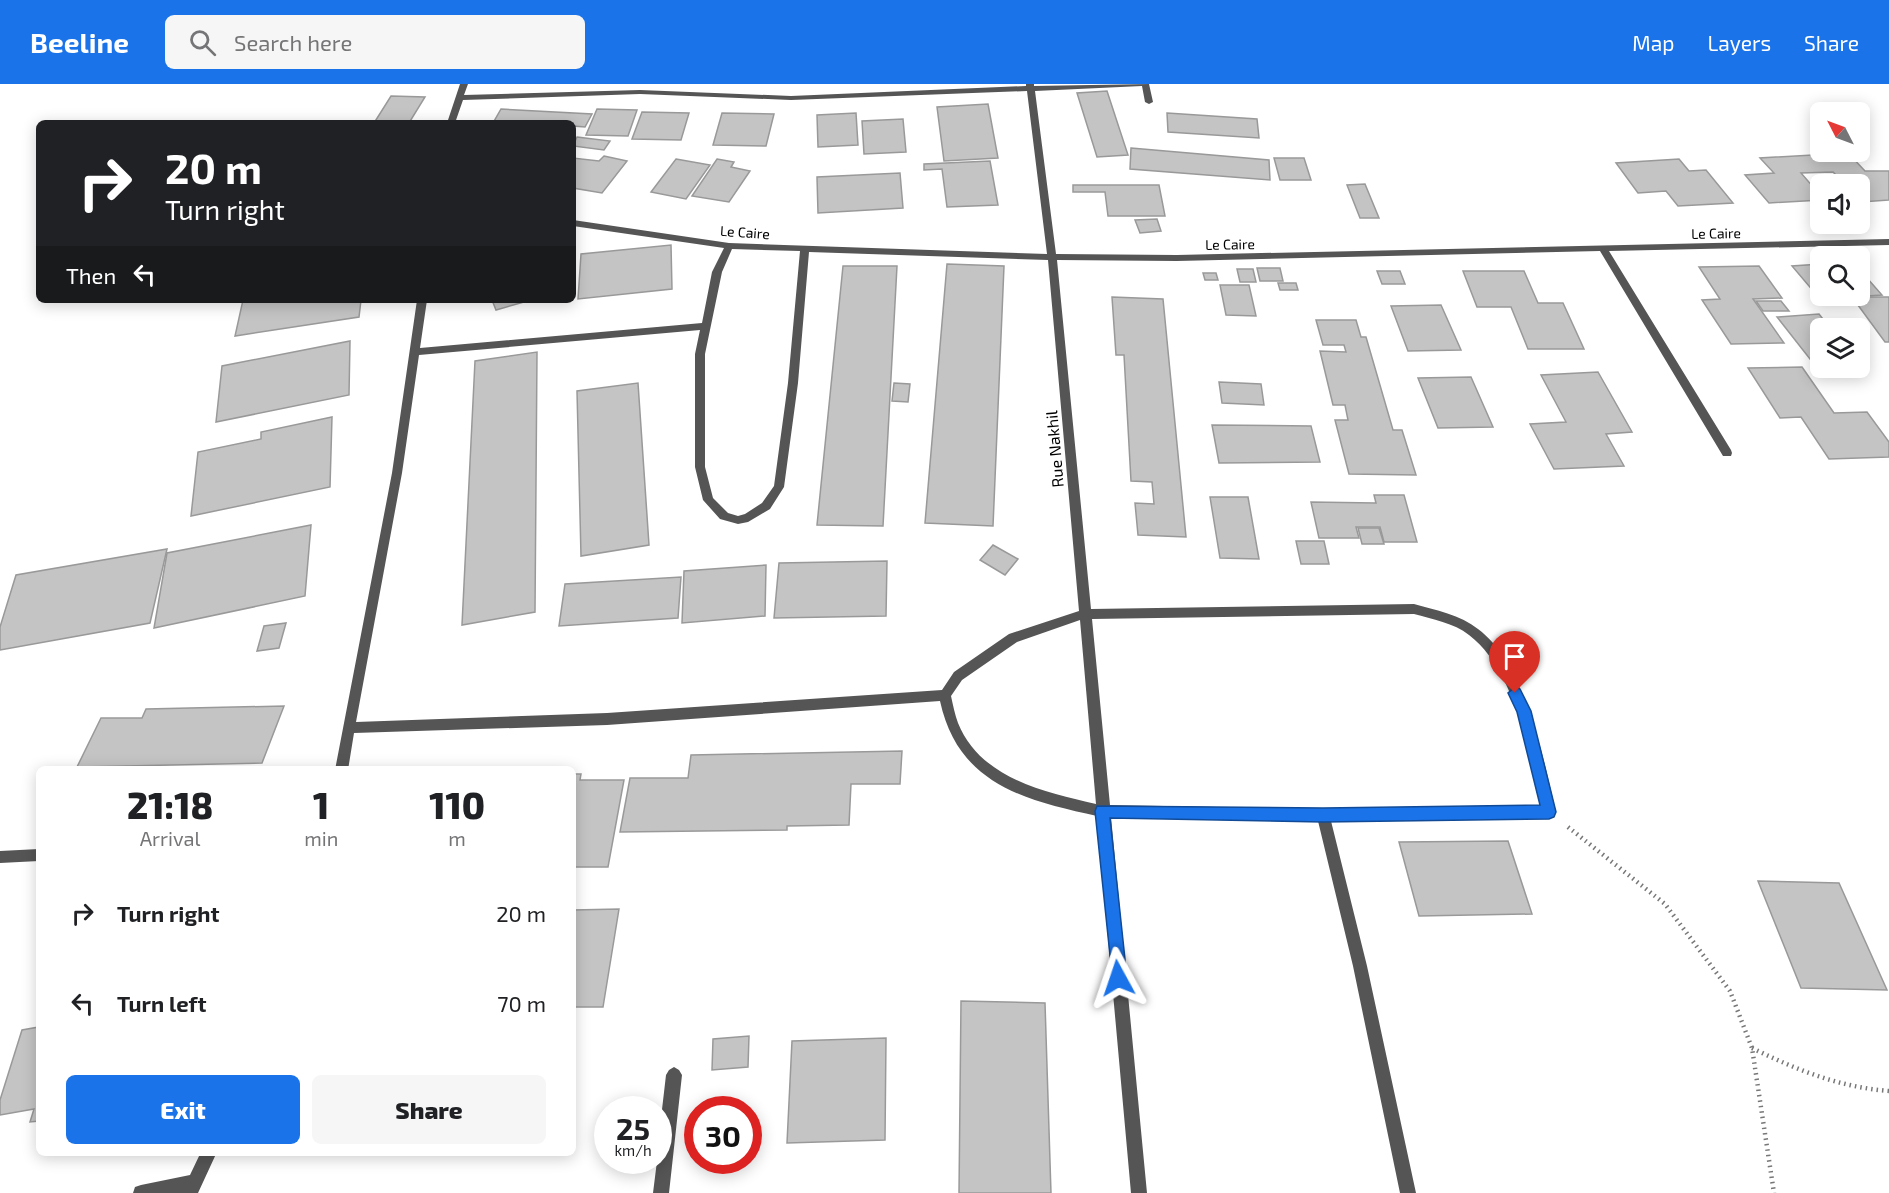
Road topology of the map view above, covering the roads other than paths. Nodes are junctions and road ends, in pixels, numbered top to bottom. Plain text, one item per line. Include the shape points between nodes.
1 (464, 84) edge
2 (1145, 85) edge
3 (1031, 86) edge
4 (458, 98) junction
5 (1149, 102) dead end
6 (452, 120) edge
7 (576, 223) edge
8 (1889, 242) edge
9 (729, 246) junction
10 (805, 248) junction
11 (1604, 249) junction
12 (1052, 257) junction
13 (422, 303) edge
14 (704, 326) junction
15 (414, 352) junction
16 (1727, 453) dead end
17 (1084, 614) junction
18 (945, 695) junction
19 (348, 728) junction
20 (342, 766) edge
21 (1102, 811) junction
22 (1323, 815) junction
23 (36, 855) edge
24 (0, 857) edge
25 (674, 1075) dead end
26 (207, 1156) edge
27 (193, 1187) edge
28 (141, 1193) edge
29 (662, 1193) edge
30 (1139, 1193) edge
31 (1408, 1193) edge

1 - 4 street
2 - 3 street
2 - 5 street
3 - 4 street via 791,98 640,92
3 - 12 street, Rue Nakhil
4 - 6 street
7 - 9 street, Le Caire
8 - 11 street, Le Caire
9 - 10 street, Le Caire
9 - 14 street via 717,272
10 - 12 street, Le Caire
10 - 14 street via 779,487 766,506 748,518 724,516 708,500 700,467 700,354
11 - 12 street, Le Caire
11 - 16 street
12 - 17 street, Rue Nakhil
13 - 15 street
14 - 15 street
15 - 19 street via 397,472
17 - 18 street via 1012,638 958,676
17 - 21 street, Rue Nakhil
17 - 22 street via 1414,609 1448,619 1475,633 1495,657 1524,711 1549,812
18 - 19 street via 607,719
18 - 21 street via 951,722 978,762 1007,783 1048,799
19 - 20 street
21 - 22 street
21 - 30 street, Rue Nakhil
22 - 31 street
23 - 24 street
25 - 29 street
26 - 27 street
27 - 28 street

